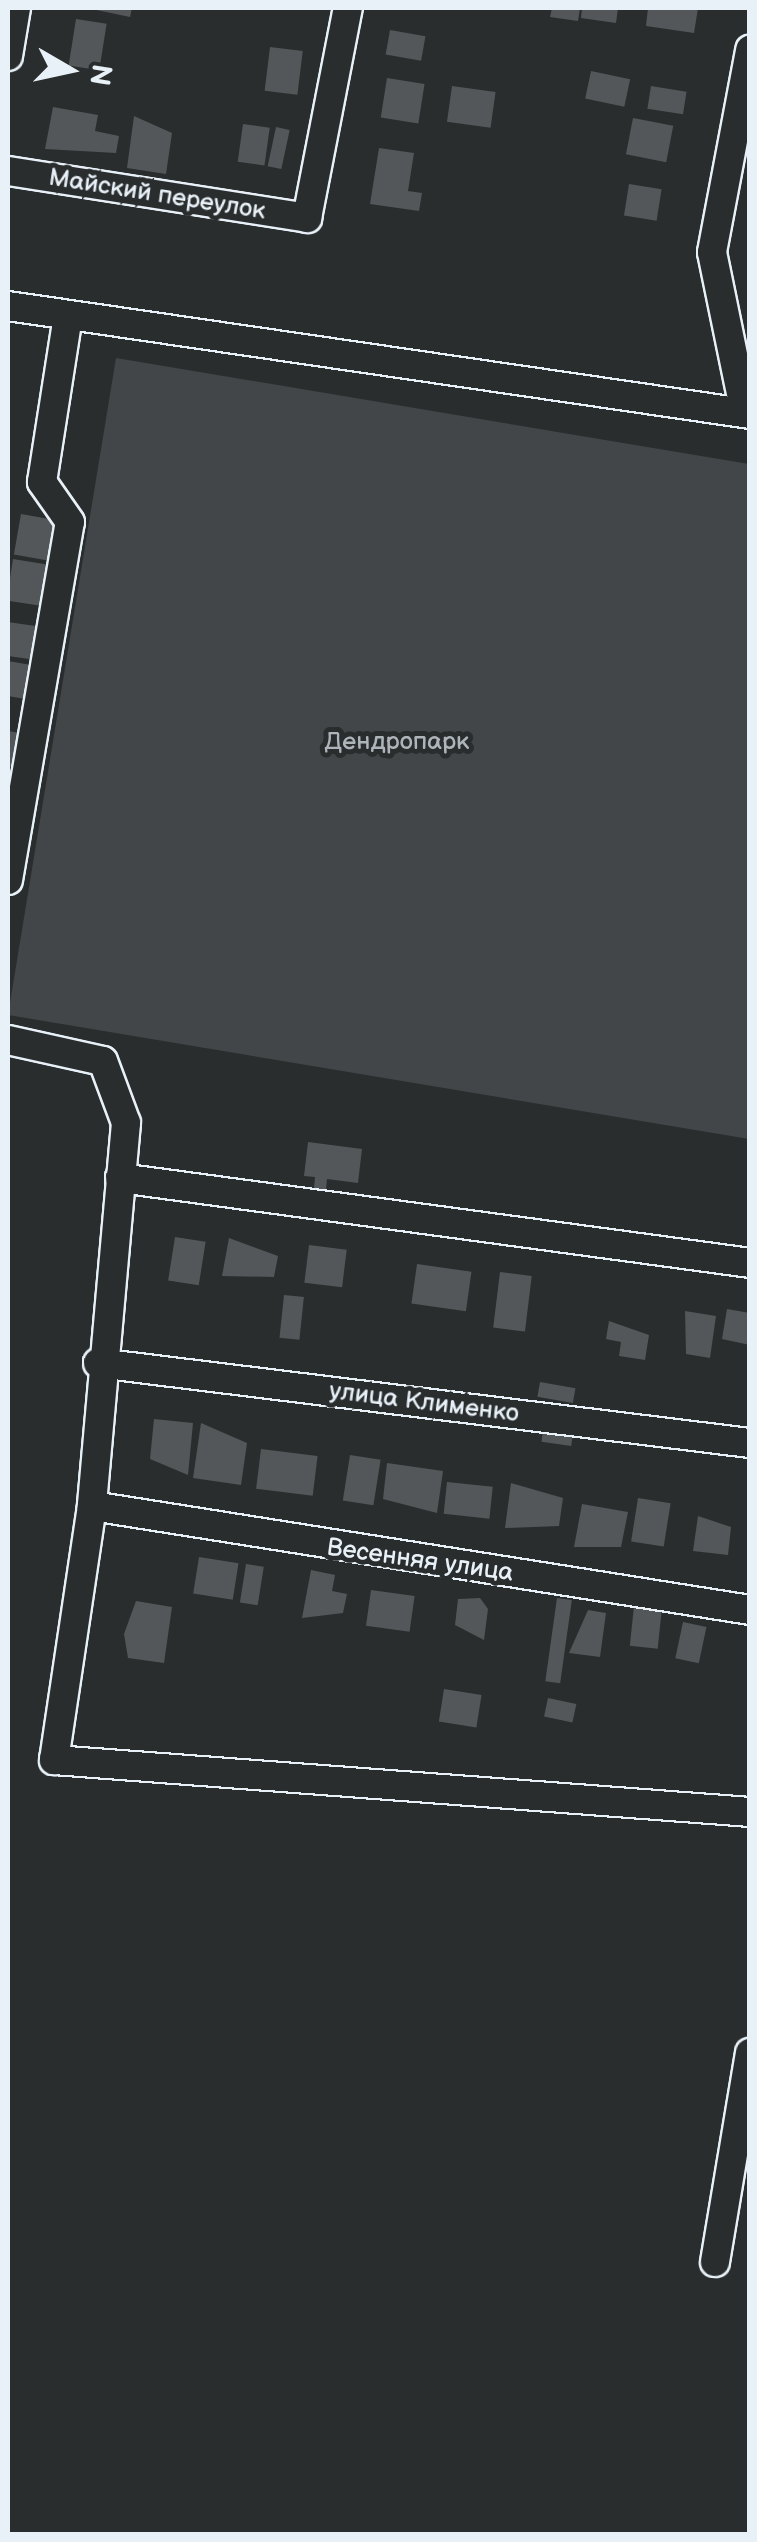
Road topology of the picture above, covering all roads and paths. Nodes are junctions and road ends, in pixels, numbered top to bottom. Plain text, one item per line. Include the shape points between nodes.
1 (16, 8) edge
2 (348, 8) edge
3 (750, 50) edge
4 (8, 56) edge
5 (8, 172) edge
6 (8, 306) edge
7 (68, 316) junction
8 (747, 413) edge
9 (8, 880) edge
10 (8, 1040) edge
11 (120, 1178) junction
12 (750, 1263) edge
13 (98, 1363) junction
14 (750, 1443) edge
15 (92, 1506) junction
16 (750, 1610) edge
17 (750, 1812) edge
18 (750, 2052) edge
19 (715, 2262) dead end

1 - 4 street
2 - 5 street, Майский переулок via 308,218
3 - 8 street via 712,252
6 - 7 street
7 - 8 street
7 - 9 street via 42,482 70,522
10 - 11 street via 104,1061 126,1123
11 - 12 street
11 - 13 street
13 - 14 street, улица Клименко
13 - 15 street
15 - 16 street, Весенняя улица
15 - 17 street via 54,1760
18 - 19 street

